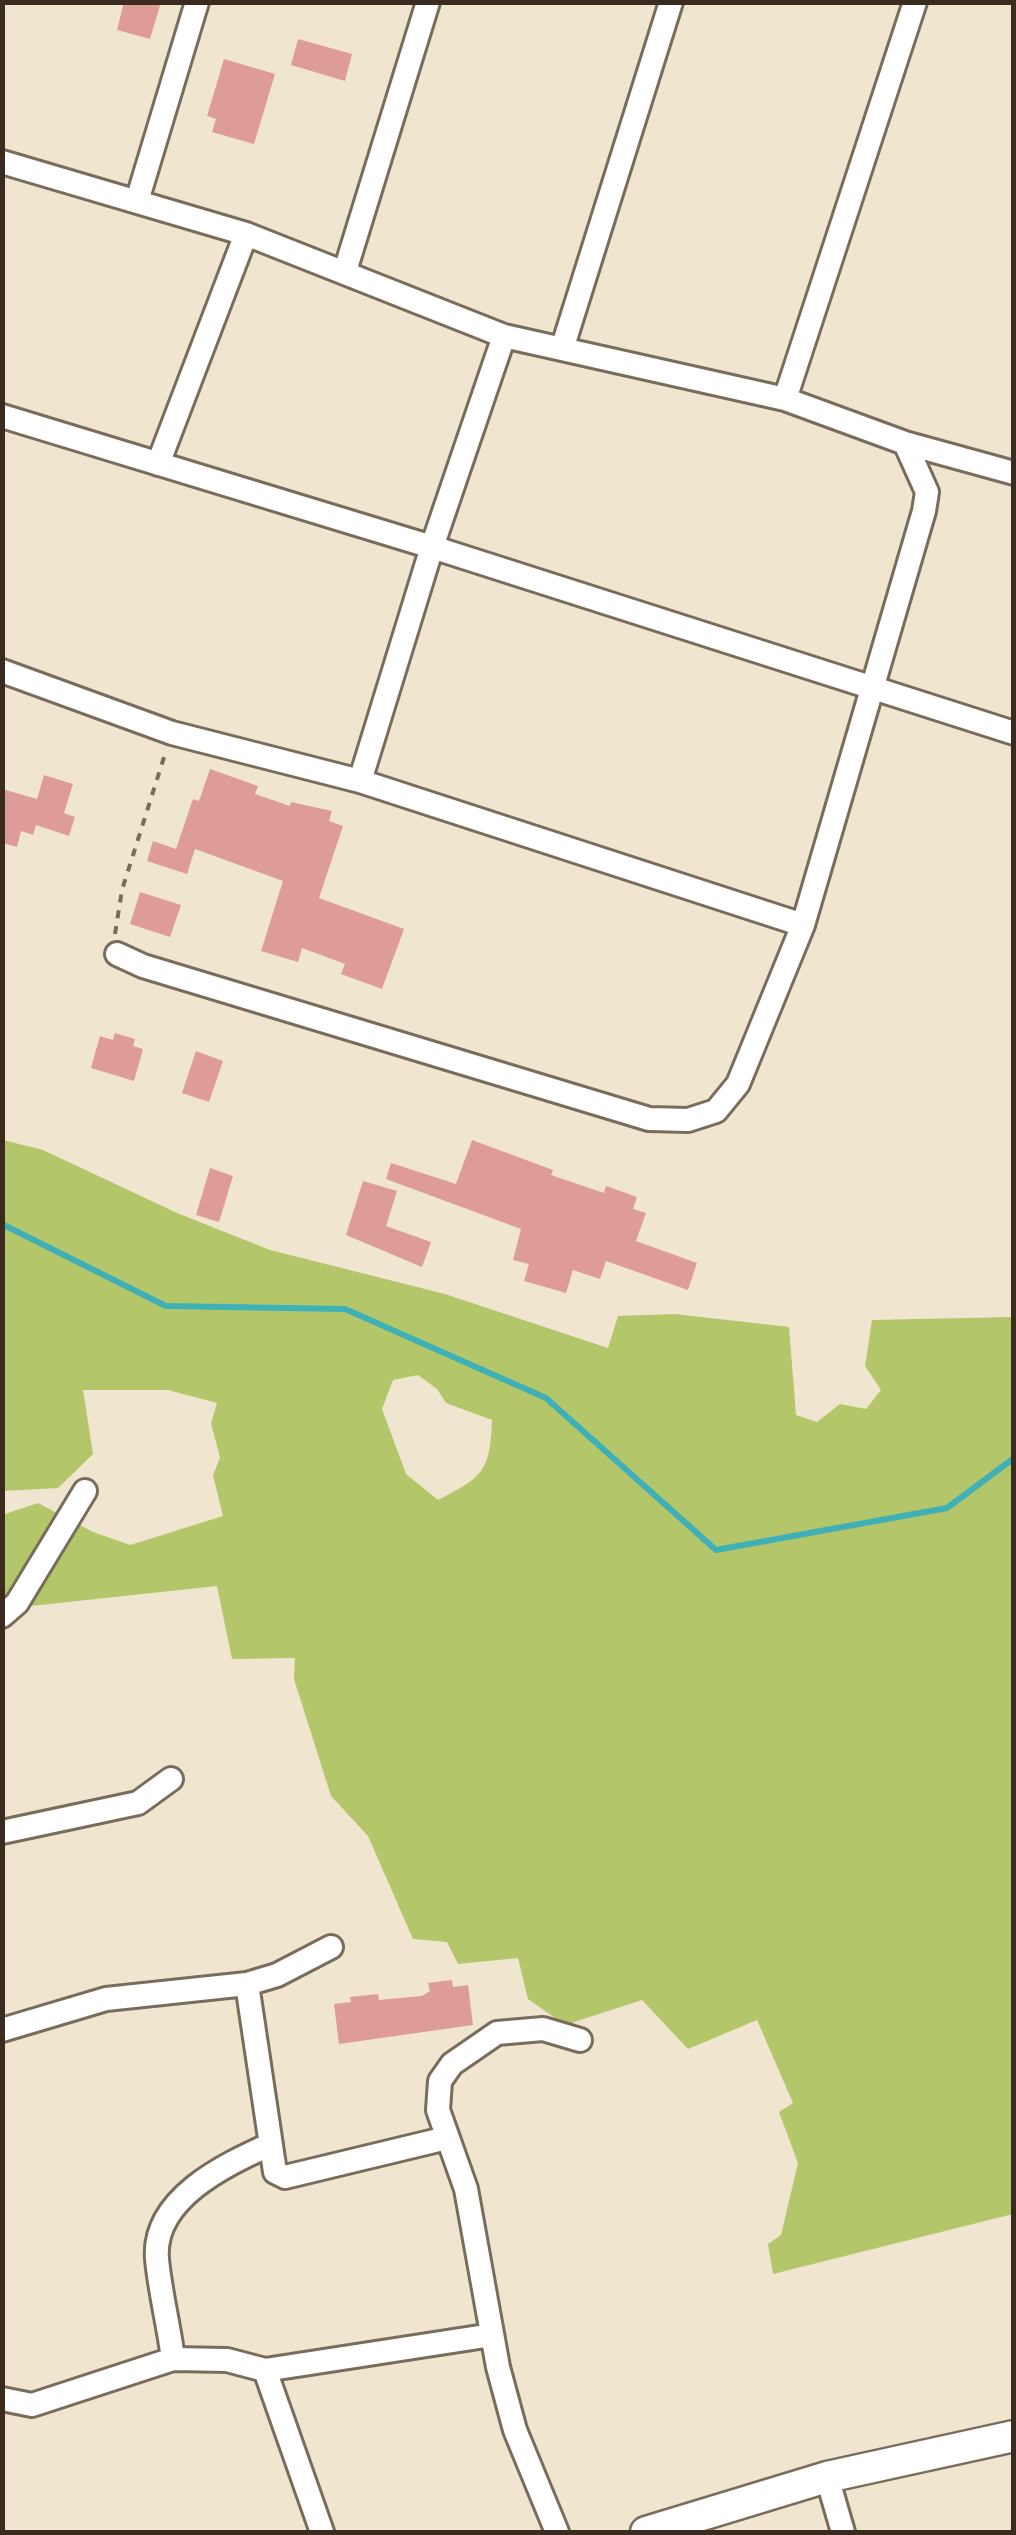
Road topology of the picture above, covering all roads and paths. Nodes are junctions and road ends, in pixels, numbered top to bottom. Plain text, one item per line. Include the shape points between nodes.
1 (197, 2) edge
2 (428, 2) edge
3 (671, 2) edge
4 (915, 2) edge
5 (2, 162) edge
6 (137, 201) junction
7 (246, 234) junction
8 (345, 271) junction
9 (504, 336) junction
10 (563, 346) junction
11 (785, 399) junction
12 (2, 416) edge
13 (905, 443) junction
14 (158, 464) junction
15 (1013, 472) edge
16 (432, 547) junction
17 (2, 671) edge
18 (874, 690) junction
19 (172, 732) junction
20 (1014, 733) edge
21 (360, 780) junction
22 (802, 926) junction
23 (117, 954) joint
24 (85, 1491) dead end
25 (2, 1616) edge
26 (171, 1779) dead end
27 (2, 1832) edge
28 (331, 1948) dead end
29 (247, 1984) junction
30 (2, 2030) edge
31 (580, 2040) dead end
32 (447, 2138) junction
33 (269, 2145) junction
34 (492, 2335) junction
35 (174, 2359) junction
36 (265, 2370) junction
37 (2, 2399) edge
38 (1014, 2436) edge
39 (827, 2477) junction
40 (322, 2532) edge
41 (556, 2532) edge
42 (646, 2532) edge
43 (843, 2532) edge

1 - 6 street
2 - 8 street
3 - 10 street
4 - 11 street
5 - 6 street
6 - 7 street
7 - 8 street
7 - 14 street
8 - 9 street
9 - 10 street
9 - 16 street
10 - 11 street
11 - 13 street
12 - 14 street
13 - 15 street
13 - 18 street via 927,492
14 - 16 street
16 - 18 street
16 - 21 street
17 - 19 street
18 - 20 street
18 - 22 street
19 - 21 street
19 - 23 path via 118,906
21 - 22 street
22 - 23 street via 738,1084 716,1111 688,1120 649,1118
24 - 25 street via 18,1603
26 - 27 street via 138,1803
28 - 29 street
29 - 30 street via 106,1999
29 - 33 street
31 - 32 street via 520,2028 497,2033 452,2064 440,2081 438,2110
32 - 33 street via 284,2177 275,2172
32 - 34 street via 466,2189
33 - 35 street via 205,2176 159,2238 156,2257
34 - 36 street
34 - 41 street via 515,2430
35 - 36 street via 227,2360
35 - 37 street via 32,2406
36 - 40 street
38 - 39 street
39 - 42 street
39 - 43 street

